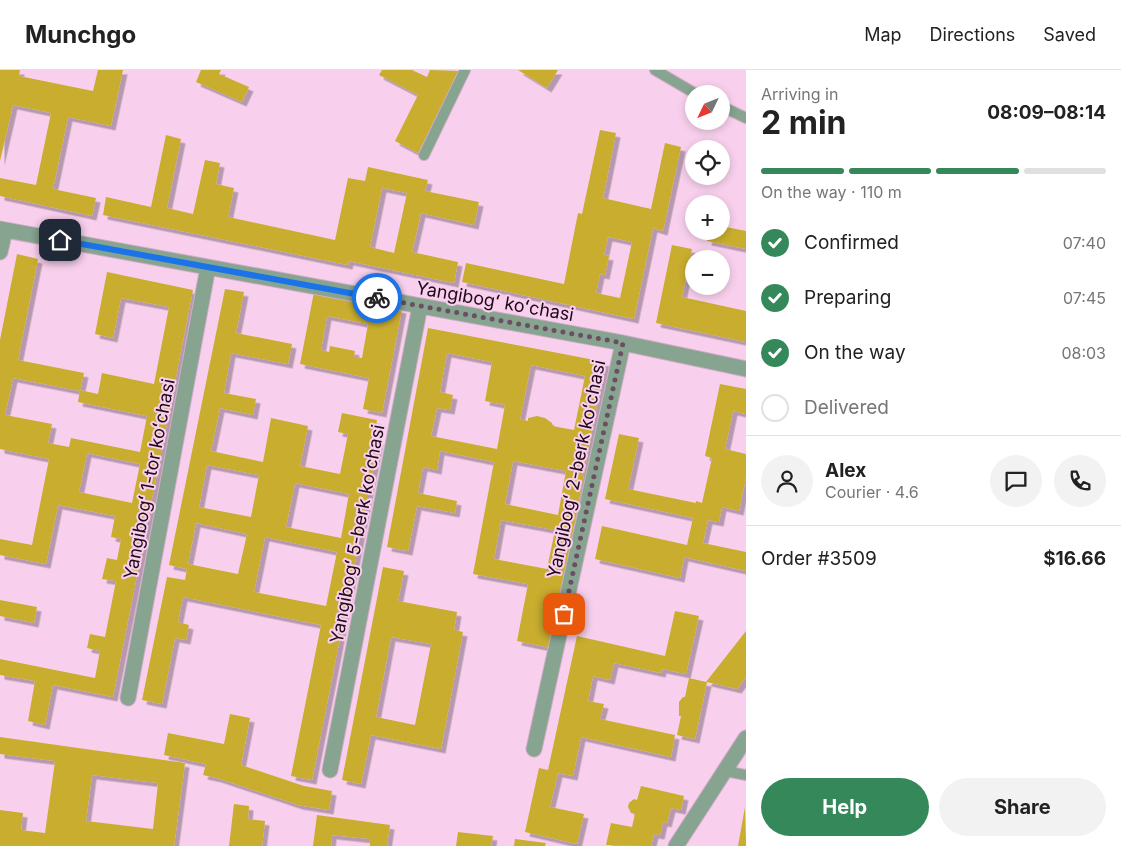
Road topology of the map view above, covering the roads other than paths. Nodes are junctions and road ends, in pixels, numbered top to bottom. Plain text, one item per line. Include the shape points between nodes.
1 (465, 70) edge
2 (656, 70) edge
3 (685, 87) edge
4 (730, 110) edge
5 (746, 118) edge
6 (424, 155) dead end
7 (2, 230) edge
8 (0, 252) edge
9 (208, 268) junction
10 (420, 306) junction
11 (623, 343) junction
12 (746, 369) edge
13 (128, 698) dead end
14 (746, 738) edge
15 (534, 749) dead end
16 (330, 770) dead end
17 (725, 771) junction
18 (746, 775) edge
19 (676, 846) edge

1 - 6 lane
2 - 3 lane
4 - 5 lane
7 - 8 street
7 - 9 street, Yangibogʻ koʻchasi
9 - 10 street, Yangibogʻ koʻchasi
9 - 13 street, Yangibogʻ 1-tor koʻchasi
10 - 11 street, Yangibogʻ koʻchasi
10 - 16 street, Yangibogʻ 5-berk koʻchasi
11 - 12 street, Yangibogʻ koʻchasi
11 - 15 street, Yangibogʻ 2-berk koʻchasi
14 - 17 street
17 - 18 lane
17 - 19 street

